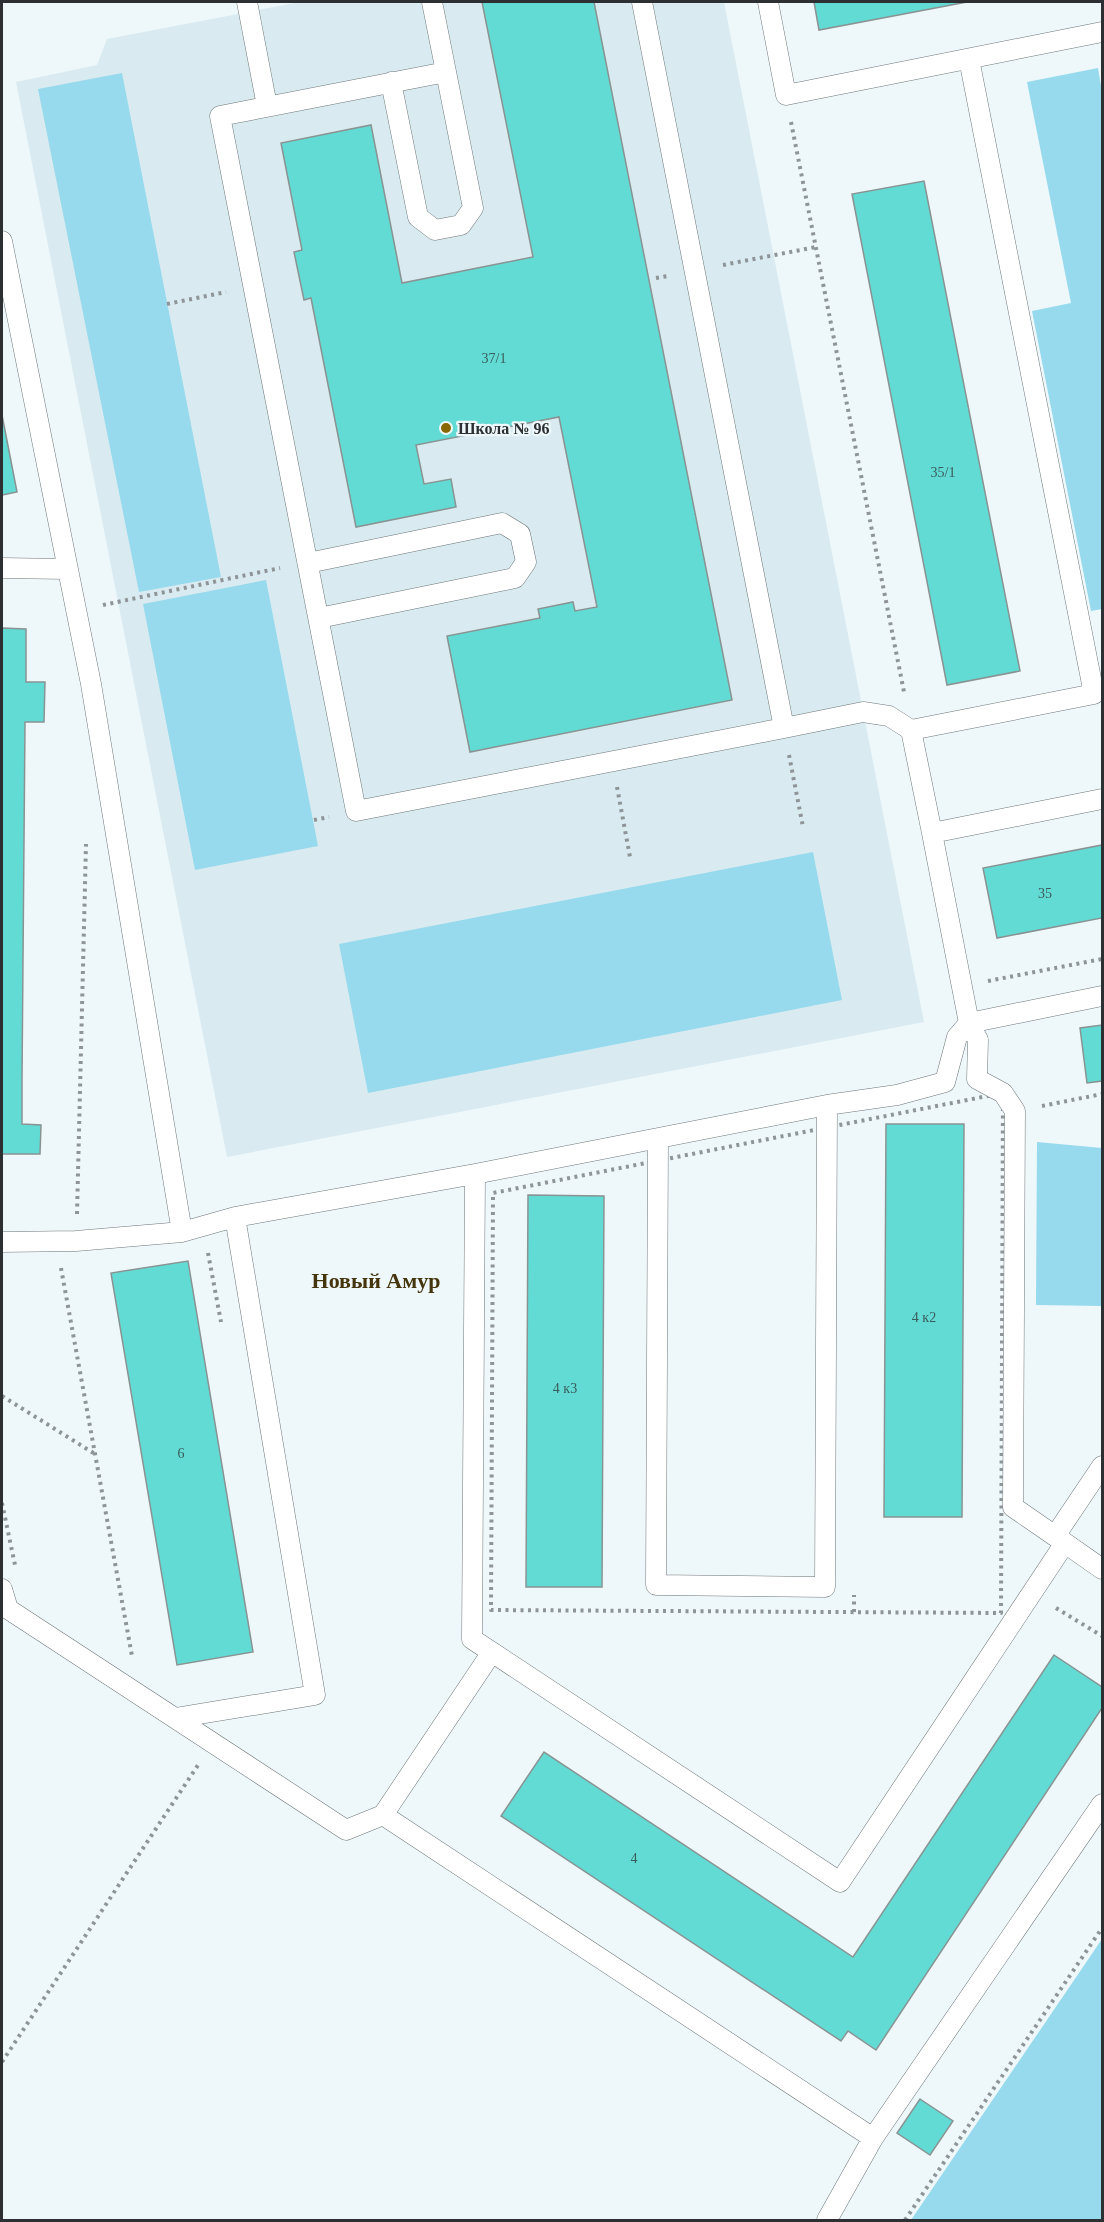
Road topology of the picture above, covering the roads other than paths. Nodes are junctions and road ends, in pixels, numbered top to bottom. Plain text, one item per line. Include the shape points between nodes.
1 (247, 2) edge
2 (432, 2) edge
3 (642, 2) edge
4 (768, 2) edge
5 (1102, 32) edge
6 (969, 59) junction
7 (446, 72) junction
8 (391, 82) junction
9 (267, 106) junction
10 (2, 241) edge
11 (308, 563) junction
12 (2, 568) edge
13 (66, 569) junction
14 (319, 618) junction
15 (784, 728) junction
16 (912, 730) junction
17 (1102, 799) edge
18 (932, 833) junction
19 (1102, 996) edge
20 (969, 1023) junction
21 (977, 1079) junction
22 (945, 1083) junction
23 (827, 1105) junction
24 (658, 1138) junction
25 (475, 1174) junction
26 (235, 1216) junction
27 (182, 1232) junction
28 (2, 1242) edge
29 (1102, 1466) edge
30 (1060, 1539) junction
31 (1102, 1569) edge
32 (2, 1589) edge
33 (492, 1652) junction
34 (175, 1718) junction
35 (1102, 1804) edge
36 (383, 1815) junction
37 (873, 2138) junction
38 (826, 2220) edge

1 - 9 lane
2 - 7 lane
3 - 15 lane
4 - 6 lane via 786,95
5 - 6 lane
6 - 16 lane via 1094,694
7 - 8 lane
7 - 8 lane via 473,208 461,225 435,230 417,218
8 - 9 lane
9 - 11 lane via 220,116
10 - 13 lane
11 - 14 lane
11 - 14 lane via 502,523 520,534 526,562 515,578
12 - 13 lane
13 - 27 lane via 91,684
14 - 15 lane via 356,812
15 - 16 lane via 863,712 889,716
16 - 18 lane
17 - 18 lane
18 - 20 lane
19 - 20 lane
20 - 21 lane via 978,1040
20 - 22 lane via 957,1037
21 - 22 lane
21 - 30 lane via 1003,1093 1015,1111 1013,1507
22 - 23 lane
23 - 24 lane
23 - 24 lane via 825,1587 656,1585
24 - 25 lane
25 - 26 lane
25 - 33 lane via 472,1639
26 - 27 lane
26 - 34 lane via 315,1695
27 - 28 lane via 76,1241
29 - 30 lane
30 - 31 lane
30 - 33 lane via 1032,1594 840,1882
32 - 34 lane via 8,1610
33 - 36 lane
34 - 36 lane via 346,1830
35 - 37 lane
36 - 37 lane
37 - 38 lane

